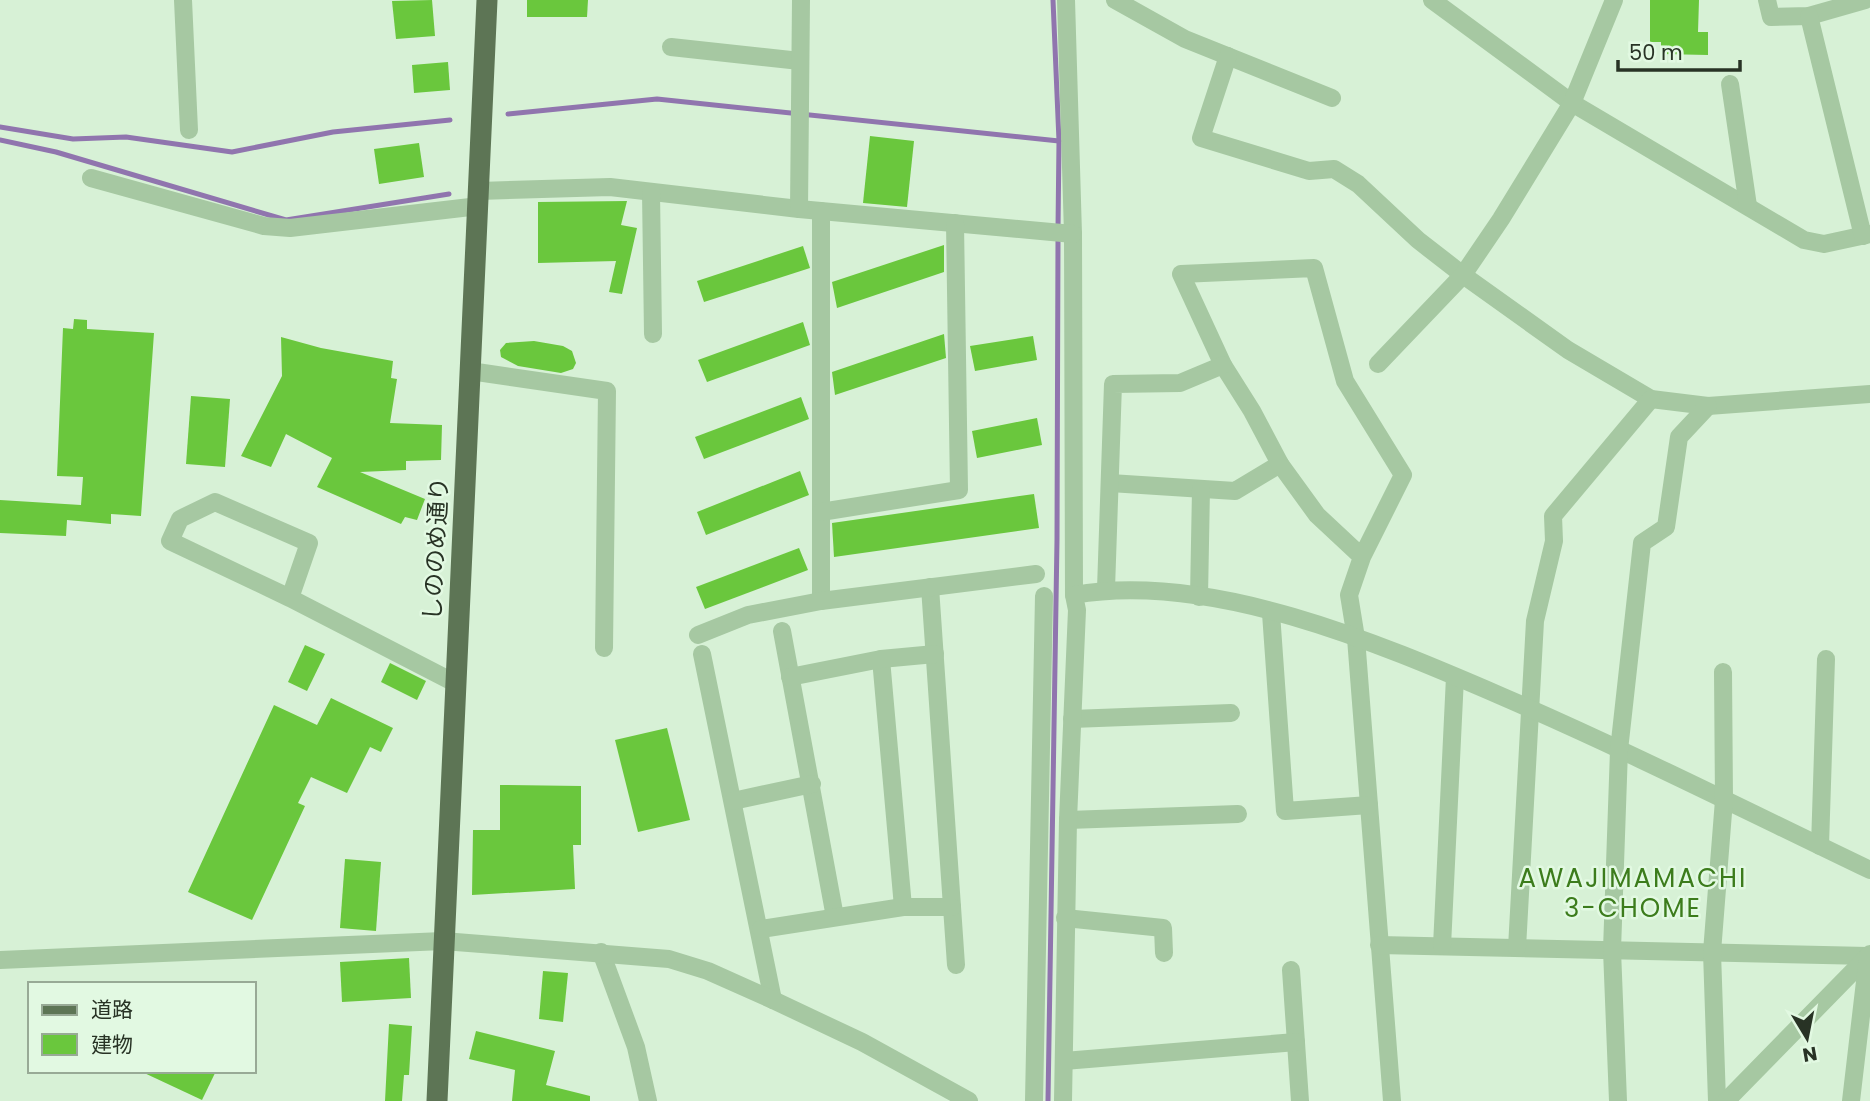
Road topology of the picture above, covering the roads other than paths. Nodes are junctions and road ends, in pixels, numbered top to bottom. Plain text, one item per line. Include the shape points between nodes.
1 (183, 0) edge
2 (487, 0) edge
3 (801, 0) edge
4 (1066, 0) edge
5 (1115, 0) edge
6 (1432, 0) edge
7 (1614, 0) edge
8 (1767, 0) edge
9 (1866, 0) edge
10 (1809, 16) junction
11 (671, 47) dead end
12 (1228, 56) junction
13 (800, 61) junction
14 (1730, 84) dead end
15 (1332, 97) dead end
16 (1572, 103) junction
17 (189, 130) dead end
18 (91, 178) dead end
19 (651, 192) junction
20 (479, 199) junction
21 (1748, 206) junction
22 (799, 209) junction
23 (821, 211) junction
24 (955, 223) junction
25 (1063, 233) junction
26 (1866, 235) edge
27 (1463, 275) junction
28 (653, 334) dead end
29 (1378, 363) dead end
30 (1223, 365) junction
31 (470, 371) junction
32 (1870, 394) edge
33 (1651, 399) junction
34 (1708, 406) junction
35 (1280, 464) junction
36 (1110, 483) junction
37 (1201, 489) junction
38 (821, 512) junction
39 (1362, 557) junction
40 (1035, 574) dead end
41 (930, 587) junction
42 (1106, 589) junction
43 (1074, 595) junction
44 (1044, 596) dead end
45 (1199, 597) junction
46 (290, 598) junction
47 (821, 601) junction
48 (1271, 613) junction
49 (782, 631) dead end
50 (698, 635) dead end
51 (1356, 638) junction
52 (604, 648) dead end
53 (702, 654) dead end
54 (935, 654) junction
55 (881, 659) junction
56 (1826, 659) dead end
57 (1723, 672) dead end
58 (790, 677) junction
59 (1455, 677) junction
60 (455, 683) junction
61 (1530, 709) junction
62 (1231, 713) dead end
63 (1072, 719) junction
64 (1619, 750) junction
65 (813, 784) junction
66 (1724, 800) junction
67 (733, 801) junction
68 (1369, 805) junction
69 (1238, 814) dead end
70 (1068, 820) junction
71 (1820, 846) junction
72 (1870, 870) edge
73 (903, 906) junction
74 (952, 906) junction
75 (835, 917) junction
76 (1065, 918) junction
77 (761, 929) junction
78 (443, 941) junction
79 (1380, 945) junction
80 (1442, 946) junction
81 (1517, 948) junction
82 (1612, 950) junction
83 (601, 952) junction
84 (1712, 952) junction
85 (1164, 953) dead end
86 (1869, 955) edge
87 (0, 960) edge
88 (956, 965) dead end
89 (1291, 970) dead end
90 (773, 1000) junction
91 (1296, 1042) junction
92 (1064, 1061) junction
93 (957, 1098) edge
94 (437, 1101) edge
95 (648, 1101) edge
96 (1034, 1101) edge
97 (1063, 1101) edge
98 (1300, 1101) edge
99 (1392, 1101) edge
100 (1618, 1101) edge
101 (1717, 1101) edge
102 (1726, 1101) edge
103 (1851, 1101) edge

1 - 17 street
2 - 20 main road, しののめ通り
3 - 13 street
4 - 25 street
5 - 12 street
6 - 16 street
7 - 16 street
8 - 10 street via 1771,17
9 - 10 street
10 - 26 street
11 - 13 street
12 - 15 street
12 - 27 street via 1201,138 1309,172 1334,169 1358,184
13 - 22 street
14 - 21 street
16 - 21 street
16 - 27 street
18 - 20 street via 264,226 290,229
19 - 20 street via 610,187
19 - 22 street
19 - 28 street
20 - 31 main road, しののめ通り
21 - 26 street via 1804,240 1824,244
22 - 23 street
23 - 24 street
23 - 38 street
24 - 25 street
24 - 38 street via 959,490
25 - 43 street
27 - 29 street
27 - 33 street via 1568,350
30 - 35 street
30 - 36 street via 1180,383 1113,384
30 - 39 street via 1181,274 1314,268 1345,382 1403,475
31 - 52 street via 607,391
31 - 60 main road, しののめ通り
32 - 34 street
33 - 34 street
33 - 61 street via 1553,516 1554,541 1535,621
34 - 64 street via 1679,437 1665,527 1642,543
35 - 37 street via 1235,491
35 - 39 street via 1317,515
36 - 37 street
36 - 42 street
37 - 45 street
38 - 47 street
39 - 51 street via 1349,594
40 - 41 street
41 - 47 street
41 - 54 street
42 - 43 street
42 - 45 street
43 - 63 street
44 - 96 street
45 - 48 street
46 - 46 street via 310,543 215,502 180,519 170,541
46 - 60 street
47 - 50 street via 748,615
48 - 51 street
48 - 68 street via 1285,811
49 - 58 street
51 - 59 street
51 - 68 street
53 - 67 street
54 - 55 street
54 - 74 street
55 - 58 street
55 - 73 street
56 - 71 street
57 - 66 street
58 - 65 street
59 - 61 street
59 - 80 street
60 - 78 main road, しののめ通り
61 - 64 street
61 - 81 street
62 - 63 street
63 - 70 street
64 - 66 street
64 - 82 street
65 - 67 street
65 - 75 street
66 - 71 street
66 - 84 street
67 - 77 street
68 - 79 street
69 - 70 street
70 - 76 street
71 - 72 street
73 - 74 street
73 - 75 street
74 - 88 street
75 - 77 street
76 - 85 street via 1163,928
76 - 92 street
77 - 90 street
78 - 83 street
78 - 87 street
78 - 94 main road, しののめ通り
79 - 80 street
79 - 99 street
80 - 81 street
81 - 82 street
82 - 84 street
82 - 100 street
83 - 90 street via 669,959
83 - 95 street via 636,1046
84 - 86 street
84 - 101 street
86 - 102 street
86 - 103 street
89 - 91 street
90 - 93 street via 862,1042
91 - 92 street
91 - 98 street
92 - 97 street

